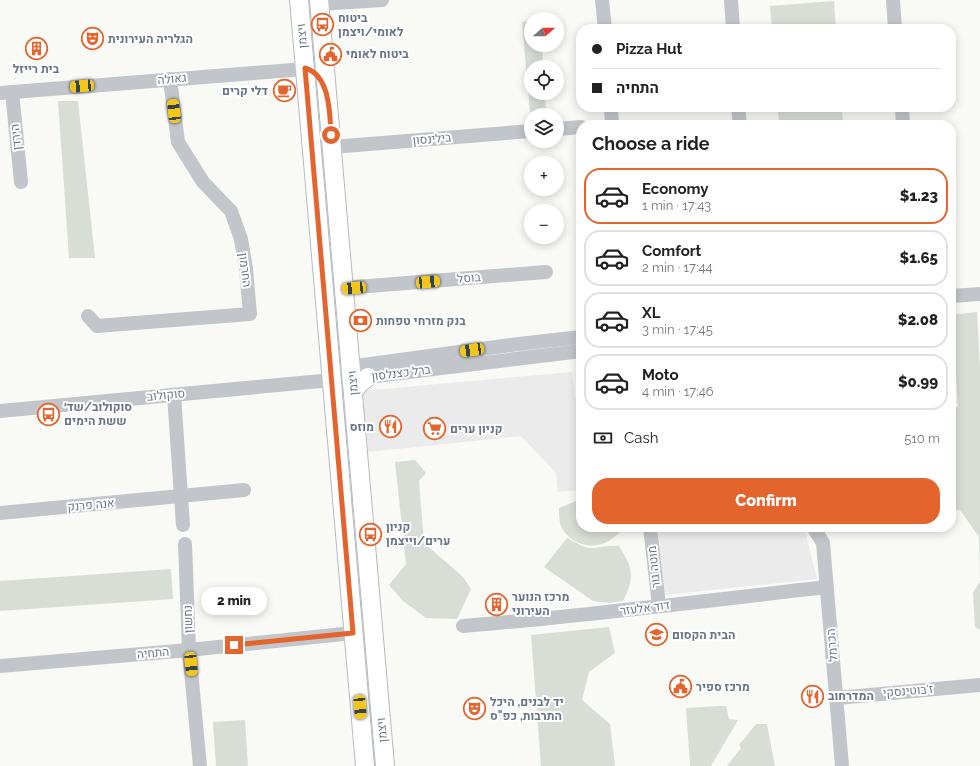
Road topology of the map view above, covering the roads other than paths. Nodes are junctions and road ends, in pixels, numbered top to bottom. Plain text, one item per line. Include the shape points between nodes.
1 (299, 0) edge
2 (382, 0) edge
3 (602, 0) edge
4 (732, 0) edge
5 (893, 0) edge
6 (320, 2) edge
7 (604, 24) edge
8 (733, 24) edge
9 (895, 24) edge
10 (305, 68) junction
11 (170, 79) junction
12 (6, 93) edge
13 (328, 98) junction
14 (576, 127) edge
15 (564, 128) edge
16 (524, 132) edge
17 (332, 147) junction
18 (21, 182) dead end
19 (546, 272) dead end
20 (344, 288) junction
21 (980, 294) edge
22 (956, 296) edge
23 (88, 316) dead end
24 (576, 338) edge
25 (576, 351) edge
26 (357, 372) junction
27 (332, 380) junction
28 (174, 395) junction
29 (0, 411) edge
30 (244, 490) dead end
31 (181, 497) junction
32 (0, 513) edge
33 (183, 525) dead end
34 (651, 532) edge
35 (816, 532) edge
36 (185, 544) dead end
37 (826, 587) junction
38 (659, 606) junction
39 (463, 626) dead end
40 (353, 633) junction
41 (189, 650) junction
42 (0, 666) edge
43 (980, 685) edge
44 (837, 698) junction
45 (200, 766) edge
46 (365, 766) edge
47 (385, 766) edge
48 (842, 766) edge

1 - 10 main road, ויצמן
2 - 6 street
3 - 7 street
4 - 8 street
5 - 9 street
6 - 13 main road, ויצמן
10 - 11 street, גאולה
10 - 13 street via 316,74
10 - 27 main road, ויצמן
11 - 12 street, גאולה
11 - 23 street, החרמון via 178,142 203,182 231,211 241,239 250,314 97,326
12 - 18 street, הירדן
13 - 17 main road, ויצמן
14 - 15 street
16 - 17 street, בילינסון
17 - 20 main road, ויצמן
19 - 20 street, בוסל
20 - 26 main road, ויצמן
21 - 22 street
24 - 26 street, ברל כצנלסון via 518,344
25 - 26 street, ברל כצנלסון
26 - 27 street, ברל כצנלסון
26 - 47 main road, ויצמן
27 - 28 street, סוקולוב
27 - 40 main road, ויצמן
28 - 29 street, סוקולוב
28 - 31 street
30 - 31 street, אנה פרנק
31 - 32 street, אנה פרנק
31 - 33 street
34 - 38 street, מוטה גור
35 - 37 street, הכרמל via 823,544
36 - 41 street, נחשון
37 - 38 street, דוד אלעזר
37 - 44 street, הכרמל
38 - 39 street, דוד אלעזר via 552,619
40 - 41 street, התחיה
40 - 46 main road, ויצמן
41 - 42 street, התחיה
41 - 45 street, נחשון
43 - 44 street, ז'בוטינסקי
44 - 48 street, הכרמל

